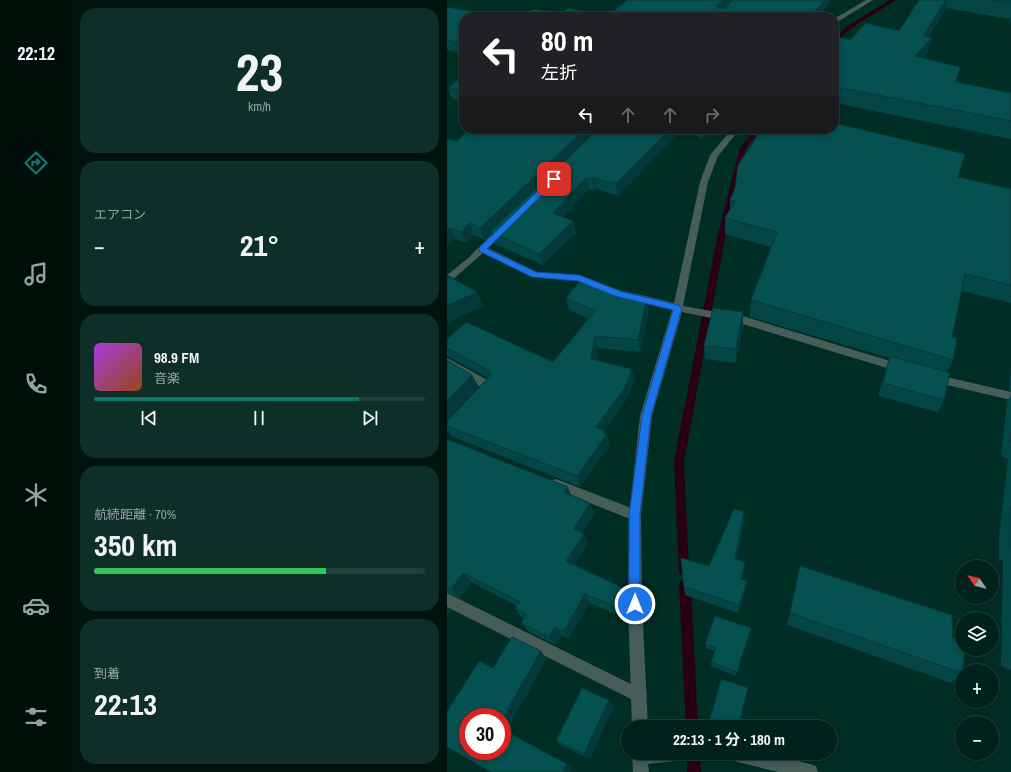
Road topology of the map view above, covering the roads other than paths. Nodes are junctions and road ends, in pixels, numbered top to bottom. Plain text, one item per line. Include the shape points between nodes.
1 (870, 0) edge
2 (839, 19) edge
3 (732, 134) edge
4 (507, 224) edge
5 (482, 249) junction
6 (447, 280) edge
7 (605, 288) edge
8 (626, 296) edge
9 (678, 308) junction
10 (447, 362) edge
11 (907, 370) edge
12 (921, 375) edge
13 (1011, 396) edge
14 (479, 397) edge
15 (548, 481) edge
16 (635, 515) junction
17 (447, 600) edge
18 (640, 696) junction
19 (640, 720) edge
20 (762, 760) edge
21 (810, 772) edge

1 - 2 street
3 - 9 street via 714,155 704,182
4 - 5 street
5 - 6 street
5 - 7 street via 535,275 579,278
8 - 9 street
9 - 11 street via 746,321
9 - 16 street via 646,416
10 - 14 street via 489,386
12 - 13 street
15 - 16 street
16 - 18 street via 635,604
17 - 18 street
18 - 19 street
20 - 21 street

